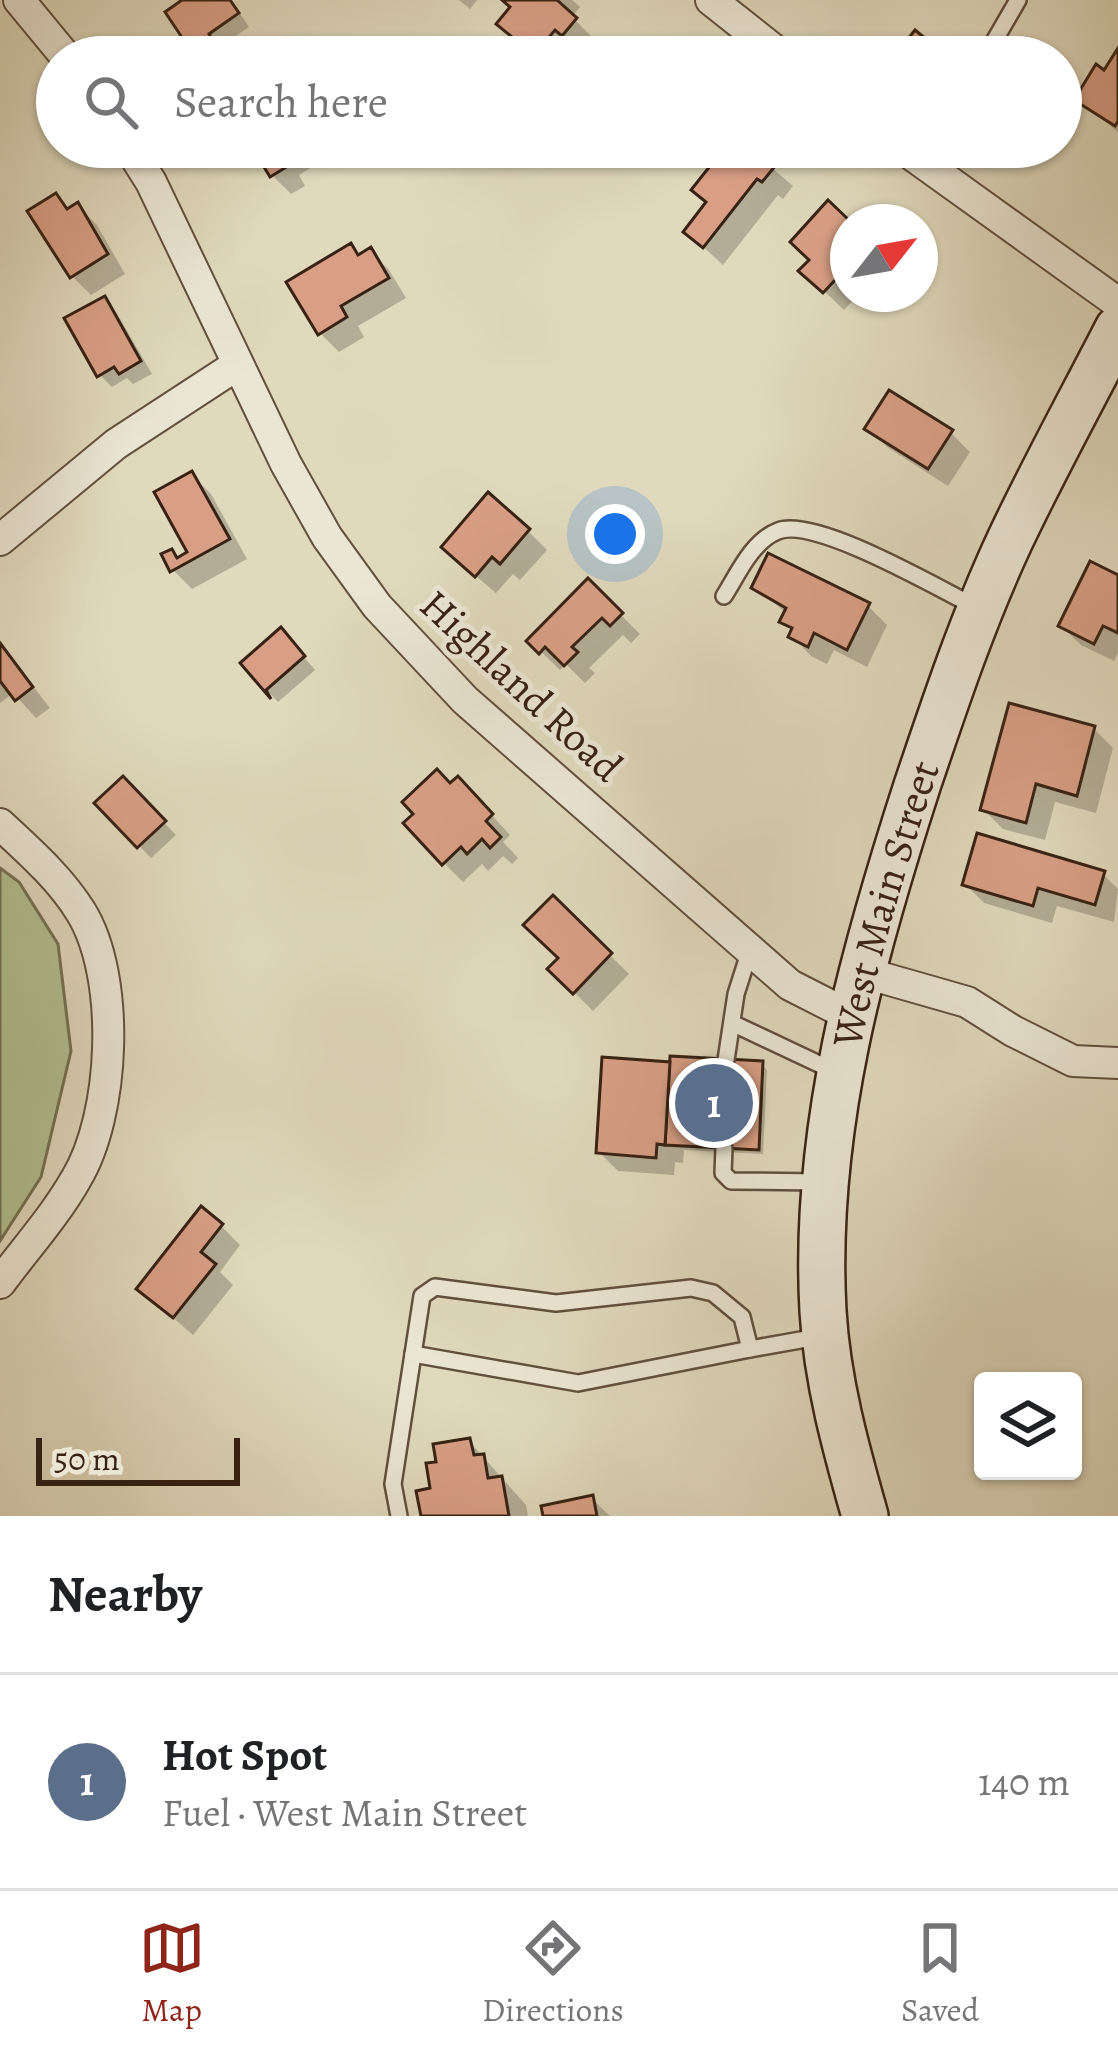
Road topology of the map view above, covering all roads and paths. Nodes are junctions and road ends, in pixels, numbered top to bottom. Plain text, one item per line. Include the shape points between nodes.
1 (19, 0) edge
2 (711, 0) edge
3 (1018, 0) edge
4 (49, 36) edge
5 (756, 36) edge
6 (997, 36) edge
7 (142, 168) edge
8 (940, 168) edge
9 (1118, 303) edge
10 (1118, 329) edge
11 (237, 365) junction
12 (0, 540) edge
13 (724, 596) dead end
14 (981, 610) junction
15 (0, 824) edge
16 (751, 947) junction
17 (862, 972) junction
18 (849, 1015) junction
19 (732, 1023) junction
20 (726, 1060) dead end
21 (1118, 1063) edge
22 (839, 1074) junction
23 (724, 1148) dead end
24 (824, 1183) junction
25 (0, 1283) edge
26 (826, 1336) junction
27 (750, 1349) junction
28 (413, 1354) junction
29 (399, 1516) edge
30 (865, 1516) edge

1 - 4 street
2 - 5 street
3 - 6 lane
7 - 11 street, Highland Road
8 - 9 street
10 - 14 main road, West Main Street
11 - 12 street via 116,444
11 - 16 street, Highland Road via 327,537 377,606 464,700
13 - 14 lane via 754,549 778,531 805,529
14 - 17 main road, West Main Street
15 - 25 street via 82,914 100,963 107,1064 99,1124 78,1177
16 - 18 street, Highland Road via 790,985
16 - 19 lane
17 - 18 main road, West Main Street
17 - 21 street via 967,1002 1073,1061
18 - 22 main road, West Main Street
19 - 20 lane
19 - 22 lane
22 - 24 main road, West Main Street
23 - 24 lane via 731,1181
24 - 26 main road, West Main Street
26 - 27 lane
26 - 30 main road, West Main Street via 838,1420
27 - 28 lane via 578,1383
27 - 28 lane via 742,1317 713,1293 691,1288 556,1303 435,1286 422,1296
28 - 29 lane via 393,1484

